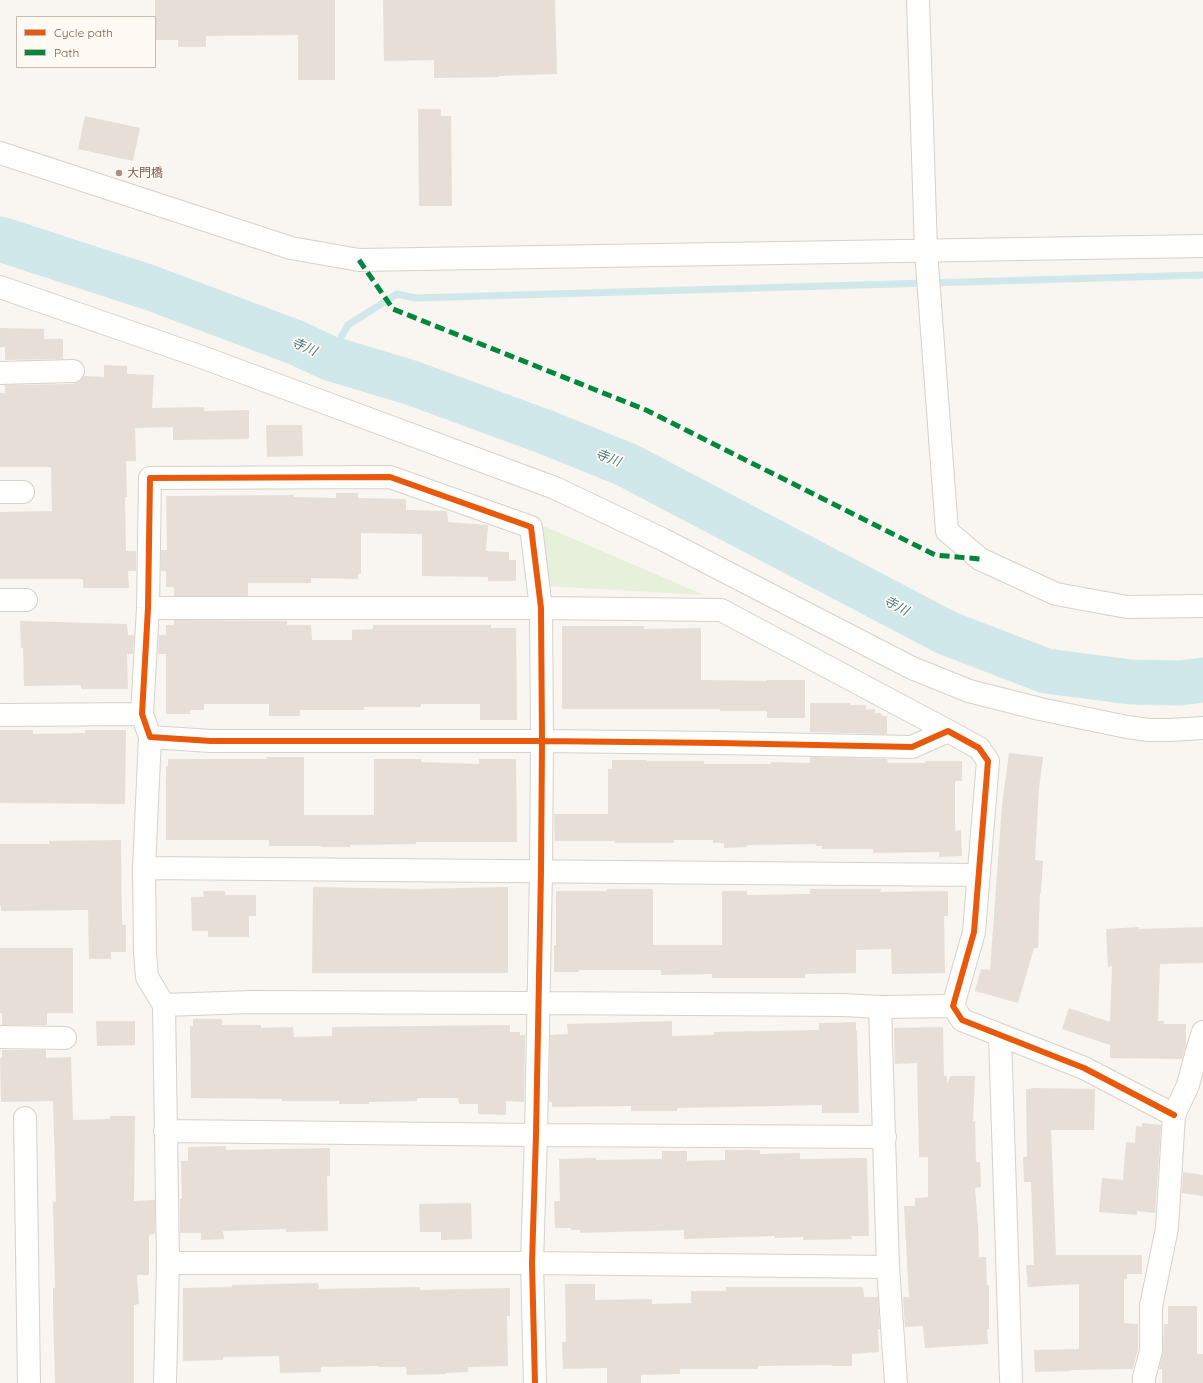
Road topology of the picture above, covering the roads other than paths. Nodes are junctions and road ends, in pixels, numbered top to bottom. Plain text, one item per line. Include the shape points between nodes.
1 (918, 0) edge
2 (0, 153) edge
3 (1203, 246) edge
4 (926, 251) junction
5 (0, 287) edge
6 (73, 371) dead end
7 (0, 373) edge
8 (0, 492) edge
9 (23, 492) dead end
10 (0, 600) edge
11 (26, 600) dead end
12 (1203, 606) edge
13 (148, 608) junction
14 (541, 608) junction
15 (142, 714) junction
16 (0, 715) edge
17 (1203, 728) edge
18 (948, 731) junction
19 (150, 737) junction
20 (542, 741) junction
21 (144, 868) junction
22 (541, 871) junction
23 (979, 875) junction
24 (538, 1003) junction
25 (164, 1004) junction
26 (952, 1006) junction
27 (880, 1007) junction
28 (1203, 1032) edge
29 (1000, 1036) junction
30 (0, 1037) edge
31 (65, 1038) dead end
32 (1174, 1115) junction
33 (25, 1118) dead end
34 (165, 1131) junction
35 (536, 1135) junction
36 (885, 1137) junction
37 (168, 1263) junction
38 (532, 1263) junction
39 (888, 1268) junction
40 (1011, 1380) dead end
41 (29, 1383) edge
42 (165, 1383) edge
43 (535, 1383) edge
44 (896, 1383) edge
45 (1144, 1383) edge

1 - 4 street
2 - 4 street via 291,248 359,260
3 - 4 street
4 - 12 street via 947,531 980,559 1056,594 1127,607
5 - 17 street via 199,356 555,488 664,540 912,668 969,691 1040,710 1127,727 1170,730
6 - 7 street
8 - 9 street
10 - 11 street
13 - 14 street
13 - 14 street via 150,478 390,477 531,528
13 - 15 street
14 - 18 street via 721,610
14 - 20 street
15 - 16 street
15 - 19 street
18 - 20 street via 912,747
18 - 23 street via 979,748 988,761
19 - 20 street via 212,741
19 - 21 street
20 - 22 street
21 - 22 street
21 - 25 street via 146,977
22 - 23 street
22 - 24 street
23 - 26 street via 974,932
24 - 25 street
24 - 27 street
24 - 35 street
25 - 34 street
26 - 27 street
26 - 29 street via 962,1020
27 - 36 street
28 - 32 street via 1188,1085
29 - 32 street via 1084,1068
29 - 40 street
30 - 31 street
32 - 45 street via 1167,1228 1151,1306 1151,1351
33 - 41 street
34 - 35 street
34 - 37 street
35 - 36 street
35 - 38 street
36 - 39 street
37 - 38 street
37 - 42 street
38 - 39 street
38 - 43 street
39 - 44 street

